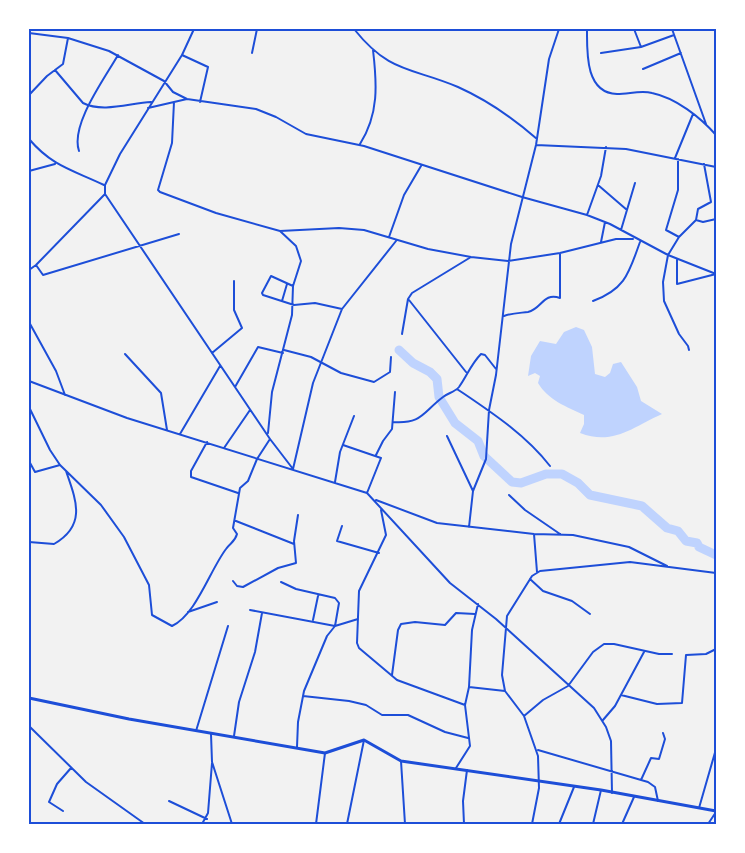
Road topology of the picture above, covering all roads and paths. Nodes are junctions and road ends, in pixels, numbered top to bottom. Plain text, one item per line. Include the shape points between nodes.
1 (39, 29) edge
2 (194, 29) edge
3 (256, 29) edge
4 (559, 29) edge
5 (587, 29) edge
6 (634, 29) edge
7 (672, 29) edge
8 (356, 30) edge
9 (29, 32) edge
10 (40, 34) junction
11 (674, 35) junction
12 (68, 38) junction
13 (641, 47) junction
14 (373, 50) junction
15 (252, 53) dead end
16 (601, 53) dead end
17 (681, 53) junction
18 (118, 55) junction
19 (182, 55) junction
20 (643, 69) dead end
21 (55, 70) junction
22 (164, 80) junction
23 (29, 95) edge
24 (187, 99) junction
25 (152, 102) junction
26 (174, 102) junction
27 (200, 102) junction
28 (89, 106) junction
29 (148, 108) junction
30 (693, 114) junction
31 (706, 124) junction
32 (716, 134) edge
33 (29, 139) edge
34 (537, 139) junction
35 (360, 145) junction
36 (536, 145) junction
37 (606, 147) junction
38 (79, 152) dead end
39 (677, 159) junction
40 (56, 164) junction
41 (704, 164) junction
42 (421, 166) junction
43 (716, 167) edge
44 (29, 171) edge
45 (598, 184) junction
46 (635, 184) dead end
47 (105, 185) junction
48 (105, 194) junction
49 (716, 194) edge
50 (711, 196) junction
51 (522, 197) junction
52 (626, 210) junction
53 (587, 215) junction
54 (716, 219) edge
55 (696, 220) junction
56 (605, 222) junction
57 (621, 230) junction
58 (280, 231) junction
59 (179, 234) dead end
60 (679, 237) junction
61 (388, 238) junction
62 (635, 239) junction
63 (396, 241) junction
64 (601, 242) junction
65 (640, 242) junction
66 (140, 244) junction
67 (560, 253) junction
68 (668, 255) junction
69 (471, 257) junction
70 (677, 259) junction
71 (508, 260) junction
72 (36, 265) junction
73 (29, 270) edge
74 (234, 281) dead end
75 (288, 284) junction
76 (293, 286) junction
77 (408, 299) junction
78 (282, 301) junction
79 (593, 301) dead end
80 (294, 305) junction
81 (342, 309) junction
82 (503, 317) junction
83 (29, 322) edge
84 (402, 334) dead end
85 (688, 350) dead end
86 (284, 352) junction
87 (212, 353) junction
88 (125, 354) dead end
89 (391, 357) dead end
90 (321, 362) junction
91 (220, 366) junction
92 (496, 369) junction
93 (466, 372) junction
94 (29, 381) edge
95 (235, 388) junction
96 (457, 389) junction
97 (395, 392) dead end
98 (65, 394) junction
99 (29, 407) edge
100 (250, 410) junction
101 (489, 410) junction
102 (354, 416) dead end
103 (393, 422) junction
104 (167, 430) junction
105 (180, 434) junction
106 (268, 434) junction
107 (447, 436) dead end
108 (270, 439) junction
109 (207, 442) junction
110 (343, 445) junction
111 (224, 448) junction
112 (376, 455) junction
113 (257, 458) junction
114 (29, 461) edge
115 (60, 464) junction
116 (550, 466) dead end
117 (293, 468) junction
118 (65, 469) junction
119 (335, 482) junction
120 (472, 491) junction
121 (238, 493) junction
122 (367, 493) junction
123 (509, 495) dead end
124 (374, 499) junction
125 (381, 509) junction
126 (298, 514) dead end
127 (236, 521) junction
128 (342, 526) dead end
129 (470, 527) junction
130 (534, 534) junction
131 (560, 534) junction
132 (29, 542) edge
133 (294, 544) junction
134 (379, 553) junction
135 (670, 568) junction
136 (536, 572) junction
137 (716, 572) edge
138 (530, 579) junction
139 (233, 580) dead end
140 (281, 582) dead end
141 (318, 596) junction
142 (217, 602) dead end
143 (478, 604) junction
144 (250, 610) dead end
145 (188, 612) junction
146 (262, 613) junction
147 (475, 614) junction
148 (590, 614) dead end
149 (359, 619) junction
150 (313, 621) junction
151 (228, 626) dead end
152 (335, 626) junction
153 (506, 628) junction
154 (716, 649) edge
155 (645, 651) junction
156 (672, 654) dead end
157 (392, 675) junction
158 (568, 686) junction
159 (469, 687) junction
160 (505, 691) junction
161 (303, 696) junction
162 (621, 696) junction
163 (29, 698) edge
164 (465, 705) junction
165 (524, 716) junction
166 (603, 720) junction
167 (29, 726) edge
168 (196, 732) junction
169 (663, 733) dead end
170 (211, 734) junction
171 (234, 738) junction
172 (468, 738) junction
173 (364, 740) junction
174 (297, 748) junction
175 (716, 749) edge
176 (536, 750) junction
177 (325, 753) junction
178 (401, 761) junction
179 (212, 762) junction
180 (71, 768) junction
181 (456, 768) junction
182 (467, 770) junction
183 (613, 772) junction
184 (641, 780) junction
185 (540, 782) junction
186 (574, 787) junction
187 (601, 790) junction
188 (612, 793) junction
189 (634, 797) junction
190 (169, 801) dead end
191 (658, 801) junction
192 (699, 808) junction
193 (63, 811) dead end
194 (716, 811) edge
195 (206, 819) junction
196 (145, 824) edge
197 (202, 824) edge
198 (232, 824) edge
199 (316, 824) edge
200 (347, 824) edge
201 (405, 824) edge
202 (464, 824) edge
203 (532, 824) edge
204 (560, 824) edge
205 (593, 824) edge
206 (623, 824) edge
207 (708, 824) edge

1 - 10 street
2 - 19 street
3 - 15 street
4 - 34 street via 548,65
5 - 30 street via 592,75 598,88 609,93 657,94
6 - 13 street
7 - 11 street
8 - 14 street
9 - 10 street
10 - 12 street
11 - 13 street
11 - 17 street
12 - 18 street
12 - 21 street via 63,64
13 - 16 street
14 - 34 street via 406,70 457,86 483,100
14 - 35 street via 376,102
17 - 20 street
17 - 31 street
18 - 22 street
18 - 28 street
19 - 22 street
19 - 27 street via 208,67
21 - 23 street
21 - 28 street
22 - 24 street via 174,92
22 - 25 street
24 - 26 street
24 - 27 street
25 - 28 street via 102,108
25 - 29 street
26 - 29 street
26 - 58 street via 172,143 160,192 216,213
27 - 35 street via 245,106 268,113 306,134
28 - 38 street via 77,136
29 - 47 street
30 - 31 street
30 - 39 street
31 - 32 street
33 - 40 street
34 - 36 street
35 - 42 street
36 - 37 street
36 - 51 street
37 - 39 street via 640,150
37 - 45 street
39 - 41 street
39 - 60 street via 678,190 666,230
40 - 44 street
40 - 47 street
41 - 43 street
41 - 50 street
42 - 51 street
42 - 61 street via 404,195
45 - 52 street
45 - 53 street
46 - 52 street
47 - 48 street
48 - 66 street
48 - 72 street
49 - 50 street
50 - 55 street via 711,202 698,209
51 - 53 street
51 - 71 street
52 - 57 street
53 - 56 street
54 - 55 street
55 - 60 street
56 - 57 street
56 - 64 street
57 - 62 street
58 - 61 street via 354,229
58 - 76 street via 293,241 301,257
59 - 66 street
60 - 68 street
61 - 63 street
62 - 64 street
62 - 65 street
63 - 69 street
63 - 81 street
64 - 67 street
65 - 68 street
65 - 79 street via 626,279 614,291
66 - 72 street via 42,275
66 - 87 street
67 - 71 street
67 - 82 street via 560,298 551,296 531,311
68 - 70 street
68 - 85 street via 663,282 664,301
69 - 71 street
69 - 77 street via 412,293
70 - 70 street via 704,270 716,274 677,284
71 - 82 street
72 - 73 street
74 - 87 street via 234,310 242,328
75 - 76 street
75 - 78 street
75 - 78 street via 271,276 262,293
76 - 80 street
77 - 84 street
77 - 93 street
78 - 80 street
80 - 81 street via 315,303
80 - 86 street
81 - 90 street
82 - 92 street
83 - 98 street
86 - 90 street
86 - 95 street via 258,347
86 - 106 street via 272,392
87 - 91 street
88 - 104 street via 161,393
89 - 90 street via 391,370 374,382
90 - 117 street via 308,400
91 - 95 street
91 - 105 street
92 - 93 street via 483,354
92 - 101 street
93 - 96 street
94 - 98 street
95 - 100 street
96 - 101 street
96 - 103 street via 442,397 421,418 413,422
97 - 103 street
98 - 104 street
99 - 115 street
100 - 106 street
100 - 111 street
101 - 116 street via 528,441
101 - 120 street via 486,459
102 - 110 street
103 - 112 street
104 - 105 street
105 - 109 street
106 - 108 street
107 - 120 street
108 - 113 street
108 - 117 street
109 - 111 street
109 - 121 street via 191,477
110 - 112 street
110 - 119 street
111 - 113 street
112 - 122 street via 381,461
113 - 117 street
113 - 121 street via 248,481
114 - 115 street via 34,472
115 - 118 street
117 - 119 street
118 - 132 street via 77,503 76,518 65,536 54,544
118 - 145 street via 108,514 124,536 149,585 152,615 172,626
119 - 122 street
120 - 129 street
121 - 127 street
122 - 124 street
123 - 131 street
124 - 125 street
124 - 129 street via 431,522
125 - 134 street via 386,531
125 - 143 street via 450,583
126 - 133 street
127 - 133 street
127 - 145 street via 235,539
128 - 134 street via 337,541
129 - 130 street
130 - 131 street
130 - 136 street
131 - 135 street via 634,548
133 - 139 street via 296,563 278,568 243,587 236,586
134 - 149 street via 360,588
135 - 136 street via 626,562
135 - 137 street
136 - 138 street
138 - 148 street via 543,592 572,601
138 - 153 street via 508,613
140 - 141 street
141 - 150 street
141 - 152 street via 337,600
142 - 145 street
143 - 147 street
143 - 153 street
144 - 146 street
146 - 150 street
146 - 171 street via 255,652 239,702
147 - 157 street via 456,613 445,625 401,624
147 - 159 street
149 - 152 street
149 - 157 street via 358,646
150 - 152 street
151 - 168 street
152 - 161 street via 310,674
153 - 158 street
153 - 160 street via 502,675
154 - 162 street via 706,654 686,655 682,703 656,704
155 - 156 street
155 - 158 street via 614,644 600,646
155 - 162 street
157 - 164 street
158 - 165 street via 543,700
158 - 166 street
159 - 160 street
159 - 164 street
160 - 165 street
161 - 172 street via 349,700 382,715 408,715 445,732
161 - 174 street
162 - 166 street
163 - 168 main road
164 - 172 street
165 - 176 street
166 - 183 street via 611,741
167 - 180 street
168 - 170 main road
169 - 184 street via 666,739 659,759 651,758
170 - 171 main road
170 - 179 street
171 - 174 main road
172 - 181 street via 470,746
173 - 177 main road
173 - 178 main road
173 - 200 street
174 - 177 main road
175 - 192 street
176 - 183 street
176 - 185 street
177 - 199 street
178 - 181 main road
178 - 201 street
179 - 195 street
179 - 198 street
180 - 193 street via 57,784 49,802
180 - 196 street
181 - 182 main road
182 - 185 main road
182 - 202 street
183 - 184 street
183 - 188 street
184 - 191 street via 655,787
185 - 186 main road
185 - 203 street
186 - 187 main road
186 - 204 street
187 - 188 main road
187 - 205 street
188 - 189 main road
189 - 191 main road
189 - 206 street
190 - 195 street
191 - 192 main road
192 - 194 main road
194 - 207 street
195 - 197 street

